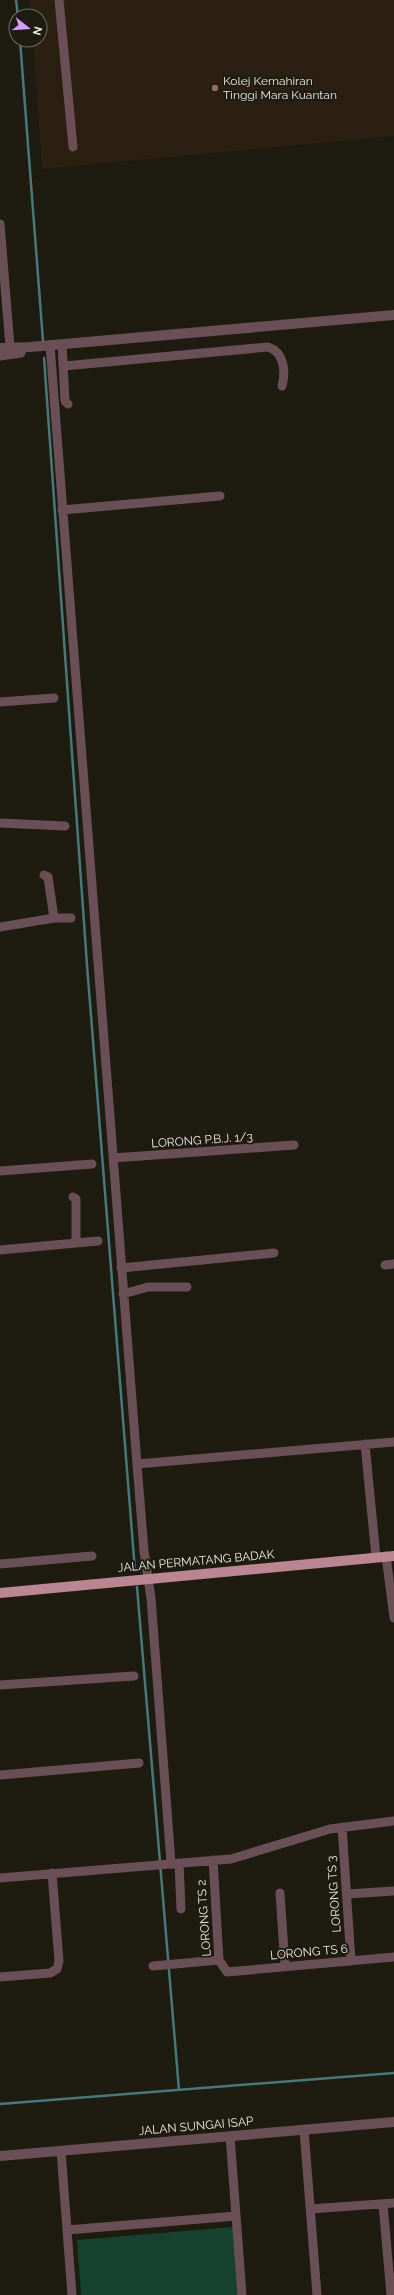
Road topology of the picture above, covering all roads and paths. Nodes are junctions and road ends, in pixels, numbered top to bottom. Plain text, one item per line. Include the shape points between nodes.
1 (59, 0) edge
2 (73, 148) dead end
3 (0, 224) edge
4 (394, 315) edge
5 (4, 331) edge
6 (62, 344) junction
7 (50, 345) junction
8 (5, 347) edge
9 (21, 353) dead end
10 (0, 356) edge
11 (64, 366) junction
12 (282, 386) dead end
13 (68, 404) dead end
14 (220, 496) dead end
15 (62, 510) junction
16 (54, 698) dead end
17 (0, 702) edge
18 (0, 823) edge
19 (65, 826) dead end
20 (44, 875) dead end
21 (54, 918) junction
22 (71, 918) dead end
23 (0, 926) edge
24 (294, 1145) dead end
25 (113, 1158) junction
26 (92, 1164) dead end
27 (0, 1171) edge
28 (73, 1197) dead end
29 (98, 1241) dead end
30 (76, 1243) junction
31 (0, 1250) edge
32 (274, 1253) dead end
33 (121, 1268) junction
34 (187, 1288) dead end
35 (124, 1294) junction
36 (394, 1442) edge
37 (365, 1444) junction
38 (137, 1464) junction
39 (92, 1556) dead end
40 (385, 1556) edge
41 (0, 1564) edge
42 (148, 1579) junction
43 (0, 1593) edge
44 (394, 1618) edge
45 (134, 1676) dead end
46 (0, 1685) edge
47 (139, 1763) dead end
48 (0, 1775) edge
49 (394, 1821) edge
50 (342, 1827) junction
51 (213, 1860) junction
52 (172, 1863) junction
53 (52, 1873) junction
54 (0, 1878) edge
55 (394, 1891) edge
56 (280, 1893) dead end
57 (347, 1894) junction
58 (181, 1909) dead end
59 (394, 1957) edge
60 (219, 1960) junction
61 (351, 1961) junction
62 (157, 1966) dead end
63 (285, 1966) junction
64 (227, 1972) joint
65 (0, 1977) edge
66 (394, 2122) edge
67 (304, 2130) junction
68 (230, 2136) junction
69 (61, 2151) junction
70 (0, 2156) edge
71 (394, 2203) edge
72 (383, 2204) junction
73 (310, 2209) junction
74 (236, 2216) junction
75 (67, 2230) junction
76 (72, 2295) edge
77 (242, 2295) edge
78 (317, 2295) edge
79 (391, 2295) edge

1 - 2 street
3 - 5 street
4 - 6 street
5 - 8 street
6 - 7 street
6 - 11 street
7 - 8 street
7 - 15 street
9 - 10 street
11 - 12 street via 268,347 275,349 282,358
11 - 13 street via 65,401
14 - 15 street
15 - 25 street
16 - 17 street
18 - 19 street
20 - 21 street via 48,877
21 - 22 street
21 - 23 street
24 - 25 street, LORONG P.B.J. 1/3
25 - 33 street
26 - 27 street
28 - 30 street via 76,1199
29 - 30 street
30 - 31 street
32 - 33 street
33 - 35 street
34 - 35 street via 148,1287
35 - 38 street
36 - 37 street
37 - 38 street
37 - 40 street
38 - 42 street
39 - 41 street
40 - 42 main road, JALAN PERMATANG BADAK
40 - 44 street
42 - 43 main road, JALAN PERMATANG BADAK
42 - 52 street
45 - 46 street
47 - 48 street
49 - 50 street
50 - 51 street via 315,1832 248,1855
50 - 57 street, LORONG TS 3
51 - 52 street
51 - 60 street, LORONG TS 2
52 - 53 street
52 - 58 street
53 - 54 street
53 - 65 street via 58,1965 50,1973
55 - 57 street
56 - 63 street
57 - 61 street, LORONG TS 3
59 - 61 street, LORONG TS 6
60 - 62 street
60 - 64 street, LORONG TS 2
61 - 63 street, LORONG TS 6
63 - 64 street, LORONG TS 6
66 - 67 street, JALAN SUNGAI ISAP
67 - 68 street, JALAN SUNGAI ISAP
67 - 73 street
68 - 69 street, JALAN SUNGAI ISAP
68 - 74 street
69 - 70 street, JALAN SUNGAI ISAP
69 - 75 street
71 - 72 street
72 - 73 street
72 - 79 street
73 - 78 street
74 - 75 street
74 - 77 street
75 - 76 street

